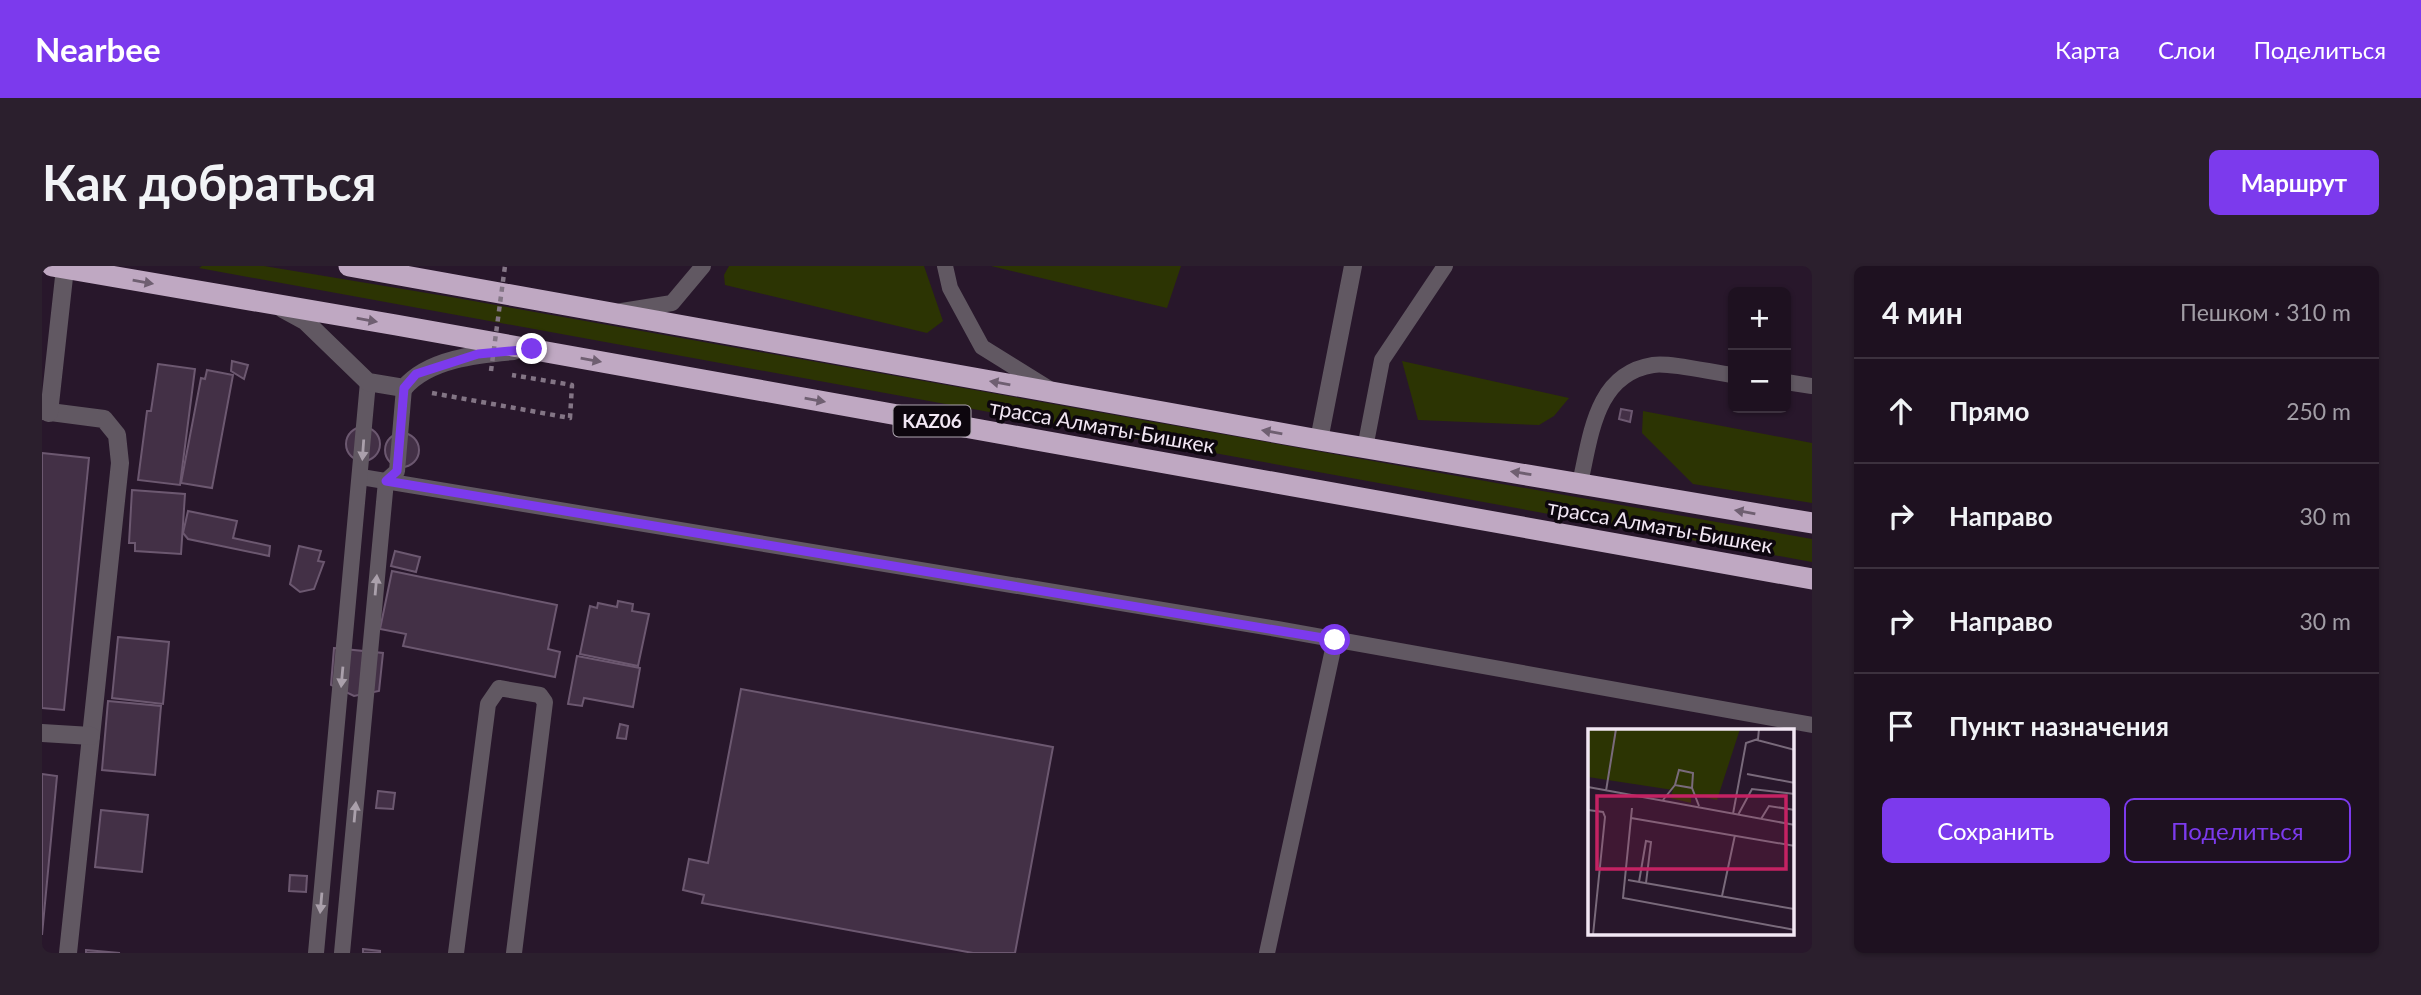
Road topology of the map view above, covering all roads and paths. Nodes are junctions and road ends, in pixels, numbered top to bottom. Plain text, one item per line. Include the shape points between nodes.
1 (349, 266) edge
2 (505, 266) edge
3 (703, 266) edge
4 (945, 266) edge
5 (1353, 266) edge
6 (1445, 266) edge
7 (58, 267) edge
8 (273, 304) junction
9 (611, 312) junction
10 (532, 349) junction
11 (1728, 374) edge
12 (368, 382) junction
13 (1791, 383) edge
14 (1812, 386) edge
15 (404, 388) junction
16 (1056, 393) junction
17 (46, 412) edge
18 (1319, 440) junction
19 (1364, 448) junction
20 (362, 477) junction
21 (386, 481) junction
22 (1580, 483) junction
23 (1812, 523) edge
24 (1812, 579) edge
25 (1335, 640) junction
26 (1812, 725) edge
27 (42, 733) edge
28 (91, 736) junction
29 (68, 953) edge
30 (316, 953) edge
31 (342, 953) edge
32 (456, 953) edge
33 (514, 953) edge
34 (1267, 953) edge

1 - 9 highway, трасса Алматы-Бишкек / KАZ06
2 - 15 path, bridge via 491,371 572,385 570,418
3 - 9 lane via 672,303
4 - 16 lane via 950,288 982,347
5 - 18 street
6 - 19 lane via 1382,360
7 -> 8 highway, трасса Алматы-Бишкек / KАZ06
7 - 17 street
8 -> 10 highway, трасса Алматы-Бишкек / KАZ06
8 - 12 street via 305,321
16 -> 9 highway, трасса Алматы-Бишкек / KАZ06
10 - 15 street via 478,354 416,374
10 -> 24 highway, трасса Алматы-Бишкек / KАZ06
11 - 22 lane via 1654,365 1615,379 1598,410
12 - 15 street
12 -> 20 lane
13 - 14 lane
15 - 21 lane via 397,471
18 -> 16 highway, трасса Алматы-Бишкек / KАZ06
17 - 28 street via 104,419 117,435 120,463
18 - 19 highway, трасса Алматы-Бишкек / KАZ06
22 -> 19 highway, трасса Алматы-Бишкек / KАZ06
20 - 21 lane
20 -> 30 lane
21 - 25 lane
31 -> 21 lane
23 -> 22 highway, трасса Алматы-Бишкек / KАZ06
25 - 26 lane
25 - 34 lane
27 - 28 street
28 - 29 street
32 - 33 lane via 488,704 499,688 540,695 545,702

